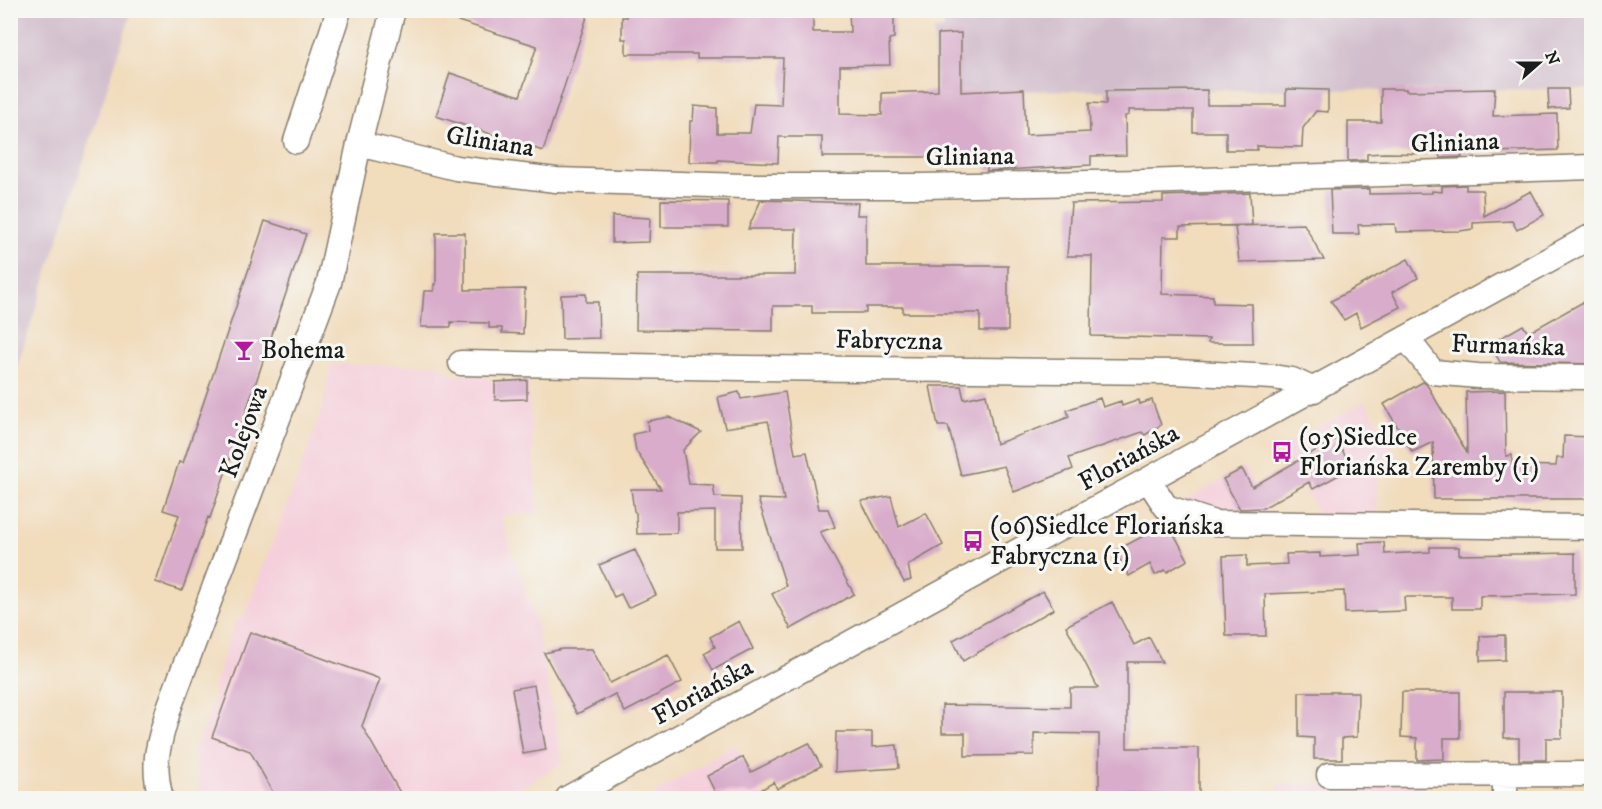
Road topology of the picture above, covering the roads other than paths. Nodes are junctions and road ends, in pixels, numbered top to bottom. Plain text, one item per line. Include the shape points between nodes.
1 (339, 10) edge
2 (393, 10) edge
3 (296, 141) dead end
4 (359, 144) junction
5 (1590, 172) edge
6 (1592, 236) edge
7 (1407, 339) junction
8 (461, 363) dead end
9 (1587, 377) dead end
10 (1314, 390) junction
11 (1149, 481) junction
12 (1592, 527) edge
13 (1505, 774) junction
14 (1592, 774) edge
15 (1329, 775) dead end
16 (606, 789) edge
17 (161, 798) edge
18 (568, 798) edge
19 (1505, 798) edge

1 - 3 street
2 - 4 street, Kolejowa
4 - 5 street, Gliniana via 456,168 556,180 742,186
4 - 17 street, Kolejowa via 329,283 169,708 156,752 155,777
6 - 7 street, Floriańska
7 - 9 street, Furmańska via 1433,372
7 - 10 street, Floriańska
8 - 10 street, Fabryczna via 1177,372 1273,377
10 - 11 street, Floriańska
11 - 12 street via 1166,507 1214,523
11 - 16 street, Floriańska
13 - 14 street
13 - 15 street
13 - 19 street
16 - 18 street, Floriańska

